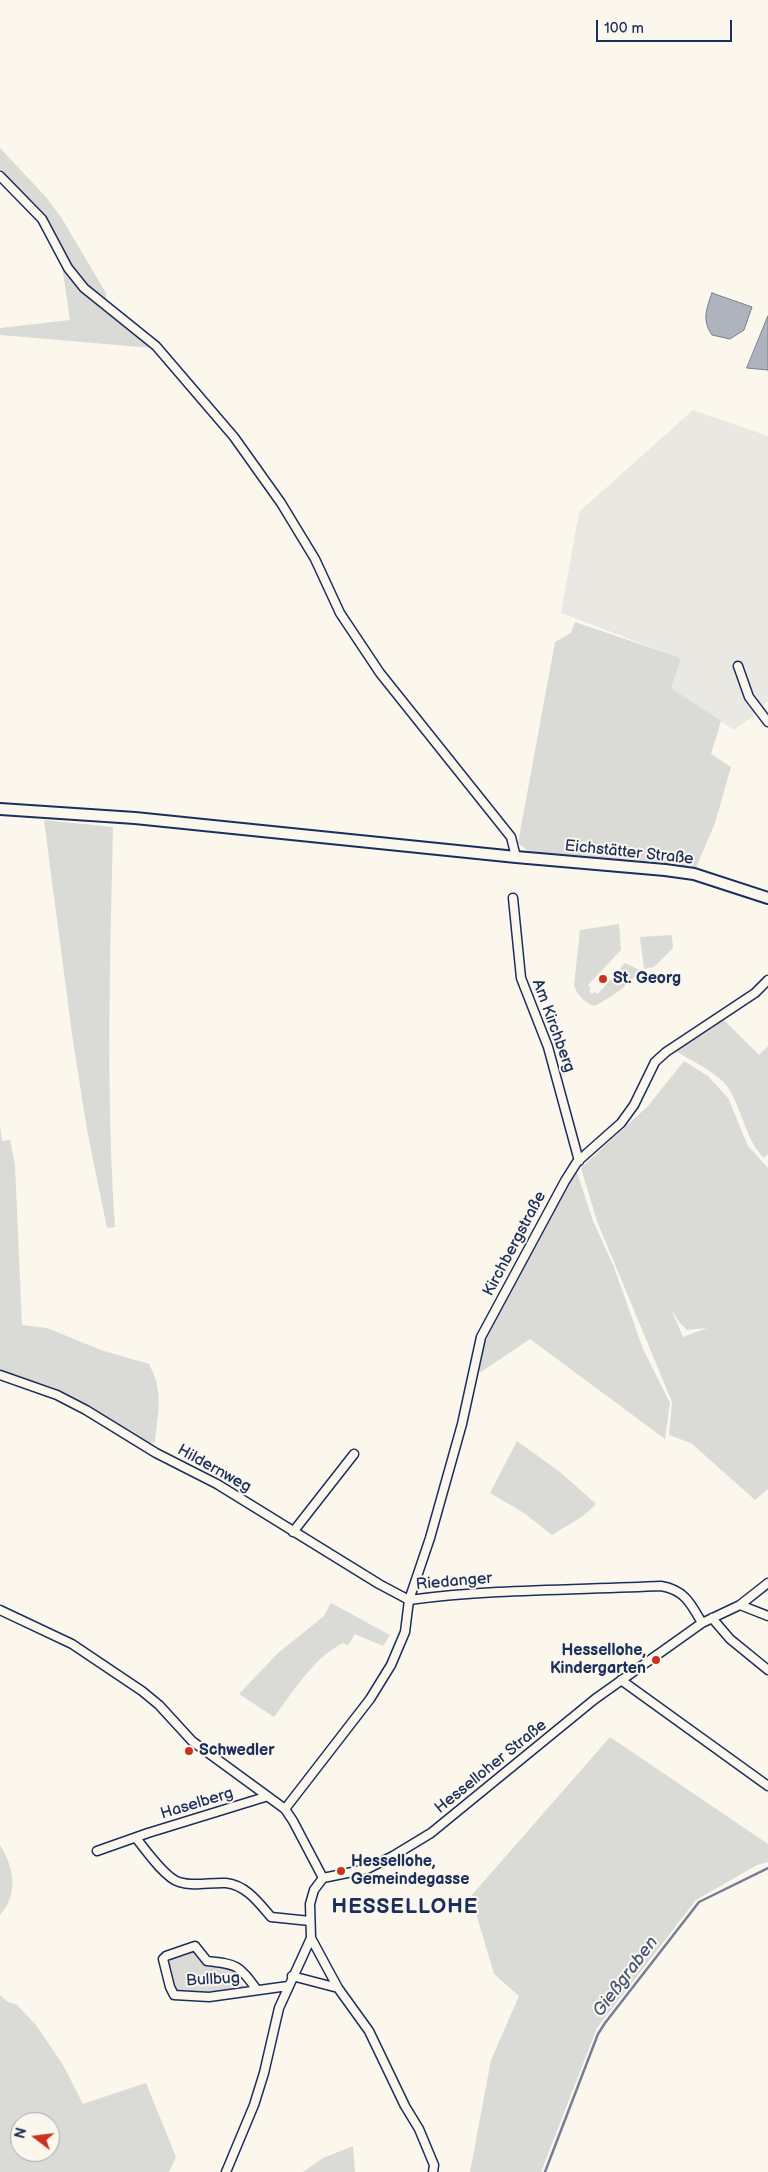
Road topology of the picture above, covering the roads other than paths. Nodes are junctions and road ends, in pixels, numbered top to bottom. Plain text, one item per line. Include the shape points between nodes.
1 (0, 176) edge
2 (738, 666) dead end
3 (768, 722) edge
4 (0, 809) edge
5 (516, 857) junction
6 (513, 898) dead end
7 (768, 898) edge
8 (768, 980) edge
9 (579, 1161) junction
10 (0, 1375) edge
11 (354, 1454) dead end
12 (293, 1532) junction
13 (768, 1583) edge
14 (409, 1600) junction
15 (740, 1605) junction
16 (0, 1610) edge
17 (768, 1616) edge
18 (712, 1618) junction
19 (702, 1623) junction
20 (768, 1670) edge
21 (621, 1680) junction
22 (768, 1786) edge
23 (265, 1796) junction
24 (285, 1809) junction
25 (136, 1838) junction
26 (97, 1851) dead end
27 (323, 1878) junction
28 (310, 1921) junction
29 (312, 1938) junction
30 (292, 1976) junction
31 (288, 1986) junction
32 (338, 1988) junction
33 (257, 1990) junction
34 (226, 2172) edge
35 (433, 2172) edge

1 - 5 street via 42,219 68,268 84,288 156,346 234,437 281,503 315,559 340,613 380,673 511,837
2 - 3 street via 749,697
4 - 5 main road, Eichstätter Straße via 134,818
5 - 7 main road, Eichstätter Straße via 684,873
6 - 9 street, Am Kirchberg via 521,978 548,1047
8 - 9 street, Kirchbergstraße via 755,993 655,1062 622,1123
9 - 14 street, Kirchbergstraße via 565,1181 481,1338 462,1424
10 - 12 street, Hildernweg via 64,1398 156,1453 217,1484
11 - 12 street
12 - 14 street, Hildernweg
13 - 15 street, Hesselloher Straße
14 - 19 street, Riedanger via 518,1591 661,1586 678,1590
14 - 24 street, Riedanger via 405,1632 379,1686
15 - 17 street
15 - 18 street, Hesselloher Straße
16 - 23 street via 72,1644 142,1691 192,1741
18 - 19 street, Hesselloher Straße
18 - 20 street via 730,1639
19 - 21 street, Hesselloher Straße
21 - 22 street
21 - 27 street, Hesselloher Straße via 431,1833 367,1869
23 - 24 street
23 - 25 street, Haselberg
24 - 27 street
25 - 26 street, Haselberg
25 - 28 street via 177,1882 198,1885 227,1883 248,1892 271,1917
27 - 28 street via 314,1890
28 - 29 street
29 - 30 street
29 - 32 street
30 - 31 street
30 - 32 street
31 - 33 street, Bullbug
31 - 34 street via 279,2008 254,2106
32 - 35 street via 369,2031 419,2129 434,2165
33 - 33 street, Bullbug via 209,1997 174,1995 163,1959 195,1946 207,1962 232,1964

